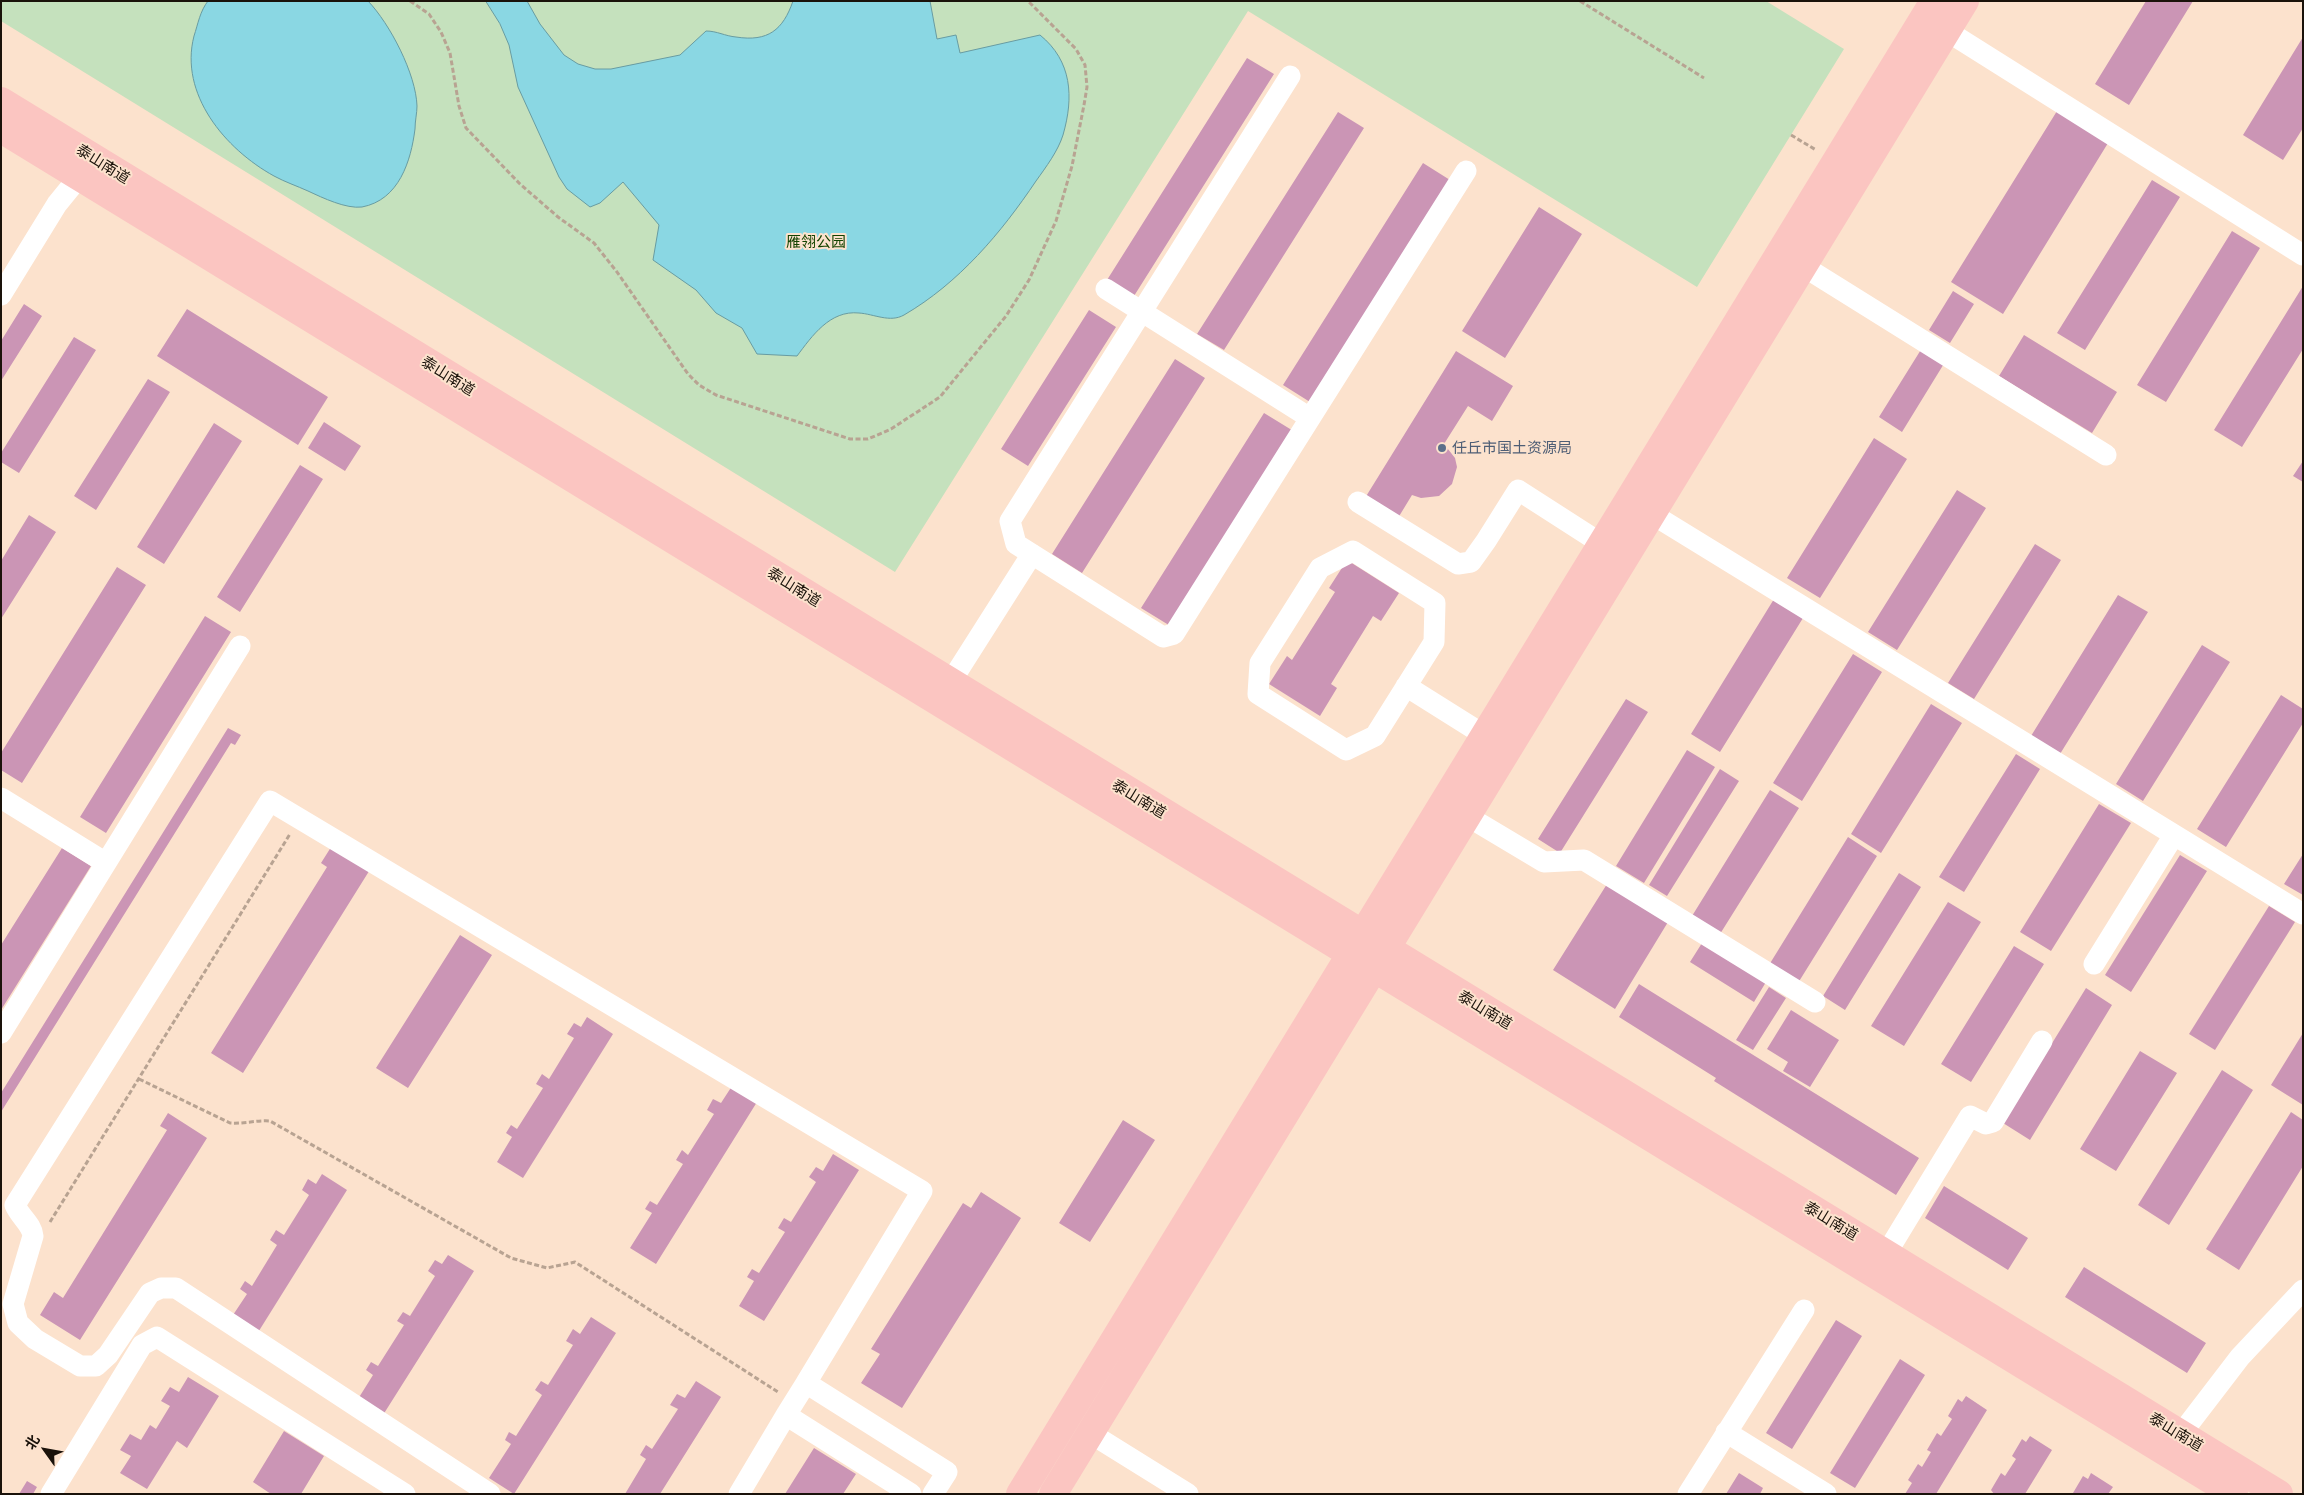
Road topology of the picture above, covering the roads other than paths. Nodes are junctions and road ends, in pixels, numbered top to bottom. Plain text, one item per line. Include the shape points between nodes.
1 (1934, 1) edge
2 (1965, 1) edge
3 (1947, 31) junction
4 (1290, 76) dead end
5 (1, 102) edge
6 (1, 129) edge
7 (1466, 171) dead end
8 (79, 177) junction
9 (2303, 255) edge
10 (1803, 266) junction
11 (1106, 289) dead end
12 (1, 295) edge
13 (1142, 312) junction
14 (1310, 418) junction
15 (2106, 455) dead end
16 (1358, 502) dead end
17 (1652, 514) junction
18 (1602, 544) junction
19 (1032, 554) junction
20 (240, 646) dead end
21 (950, 683) junction
22 (1406, 686) junction
23 (1484, 735) junction
24 (1, 798) edge
25 (1467, 816) junction
26 (2174, 835) junction
27 (106, 862) junction
28 (2303, 914) edge
29 (1356, 945) junction
30 (1380, 959) junction
31 (2094, 964) dead end
32 (1815, 1002) dead end
33 (1, 1033) edge
34 (2042, 1041) dead end
35 (1886, 1254) junction
36 (2303, 1290) edge
37 (1804, 1310) dead end
38 (806, 1383) junction
39 (790, 1409) junction
40 (1726, 1432) junction
41 (1090, 1433) junction
42 (2181, 1434) junction
43 (937, 1492) edge
44 (51, 1494) edge
45 (406, 1494) edge
46 (490, 1494) edge
47 (739, 1494) edge
48 (911, 1494) edge
49 (1020, 1494) edge
50 (1053, 1494) edge
51 (1188, 1494) edge
52 (1688, 1494) edge
53 (1826, 1494) edge
54 (2234, 1494) edge
55 (2278, 1494) edge

1 - 18 main road
2 - 3 main road
3 - 9 street
3 - 10 main road
4 - 13 street
5 - 21 main road, 泰山南道
6 - 8 main road, 泰山南道
7 - 14 street
8 - 12 street via 57,204
8 - 29 main road, 泰山南道
10 - 15 street
10 - 17 main road
11 - 13 street
13 - 14 street
13 - 19 street via 1010,521 1016,544
14 - 19 street via 1174,634 1163,637
16 - 18 street via 1458,564 1470,562 1518,490
17 - 25 main road
17 - 26 street
18 - 23 main road
19 - 21 street
20 - 27 street
21 - 29 main road, 泰山南道
22 - 22 street via 1375,736 1346,750 1258,694 1260,663 1320,568 1352,551 1435,603 1434,642
22 - 23 street
23 - 29 main road
24 - 27 street
25 - 30 main road
25 - 32 street via 1544,862 1584,860
26 - 28 street
26 - 31 street
27 - 33 street
29 - 30 main road, 泰山南道
29 - 49 main road
30 - 35 main road, 泰山南道
30 - 41 main road
30 - 54 main road, 泰山南道
34 - 35 street via 1993,1122 1986,1124 1970,1116
35 - 42 main road, 泰山南道
36 - 42 street via 2240,1357
37 - 40 street
38 - 39 street
38 - 43 street via 947,1472
38 - 46 street via 922,1191 270,801 15,1205 33,1236 13,1304 18,1323 35,1339 80,1366 96,1366 108,1356 150,1293 160,1288 176,1288
39 - 47 street
39 - 48 street
40 - 52 street
40 - 53 street
41 - 50 main road
41 - 51 street
42 - 55 main road, 泰山南道
44 - 45 street via 142,1345 157,1338

